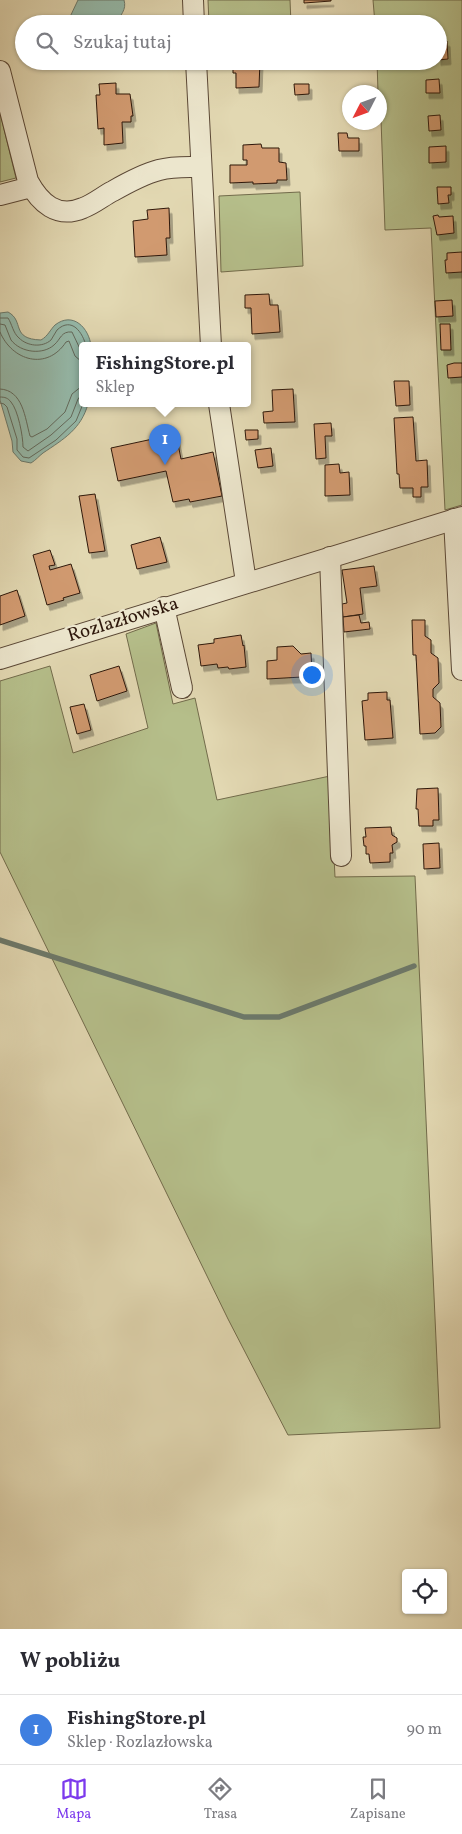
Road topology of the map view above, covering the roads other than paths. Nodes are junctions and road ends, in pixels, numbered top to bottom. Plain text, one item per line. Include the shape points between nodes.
1 (193, 0) edge
2 (194, 15) edge
3 (196, 70) edge
4 (0, 71) edge
5 (201, 167) junction
6 (31, 187) junction
7 (0, 195) edge
8 (211, 342) edge
9 (219, 407) edge
10 (458, 518) edge
11 (330, 557) junction
12 (246, 582) junction
13 (164, 608) junction
14 (0, 659) edge
15 (462, 670) edge
16 (182, 688) dead end
17 (341, 856) dead end

1 - 2 street
3 - 5 street
4 - 6 street
5 - 6 street via 159,170 82,209 66,212 49,208
5 - 8 street
6 - 7 street
9 - 12 street
10 - 11 street, Rozlazłowska
10 - 15 street
11 - 12 street, Rozlazłowska
11 - 17 street
12 - 13 street, Rozlazłowska
13 - 14 street, Rozlazłowska
13 - 16 street

